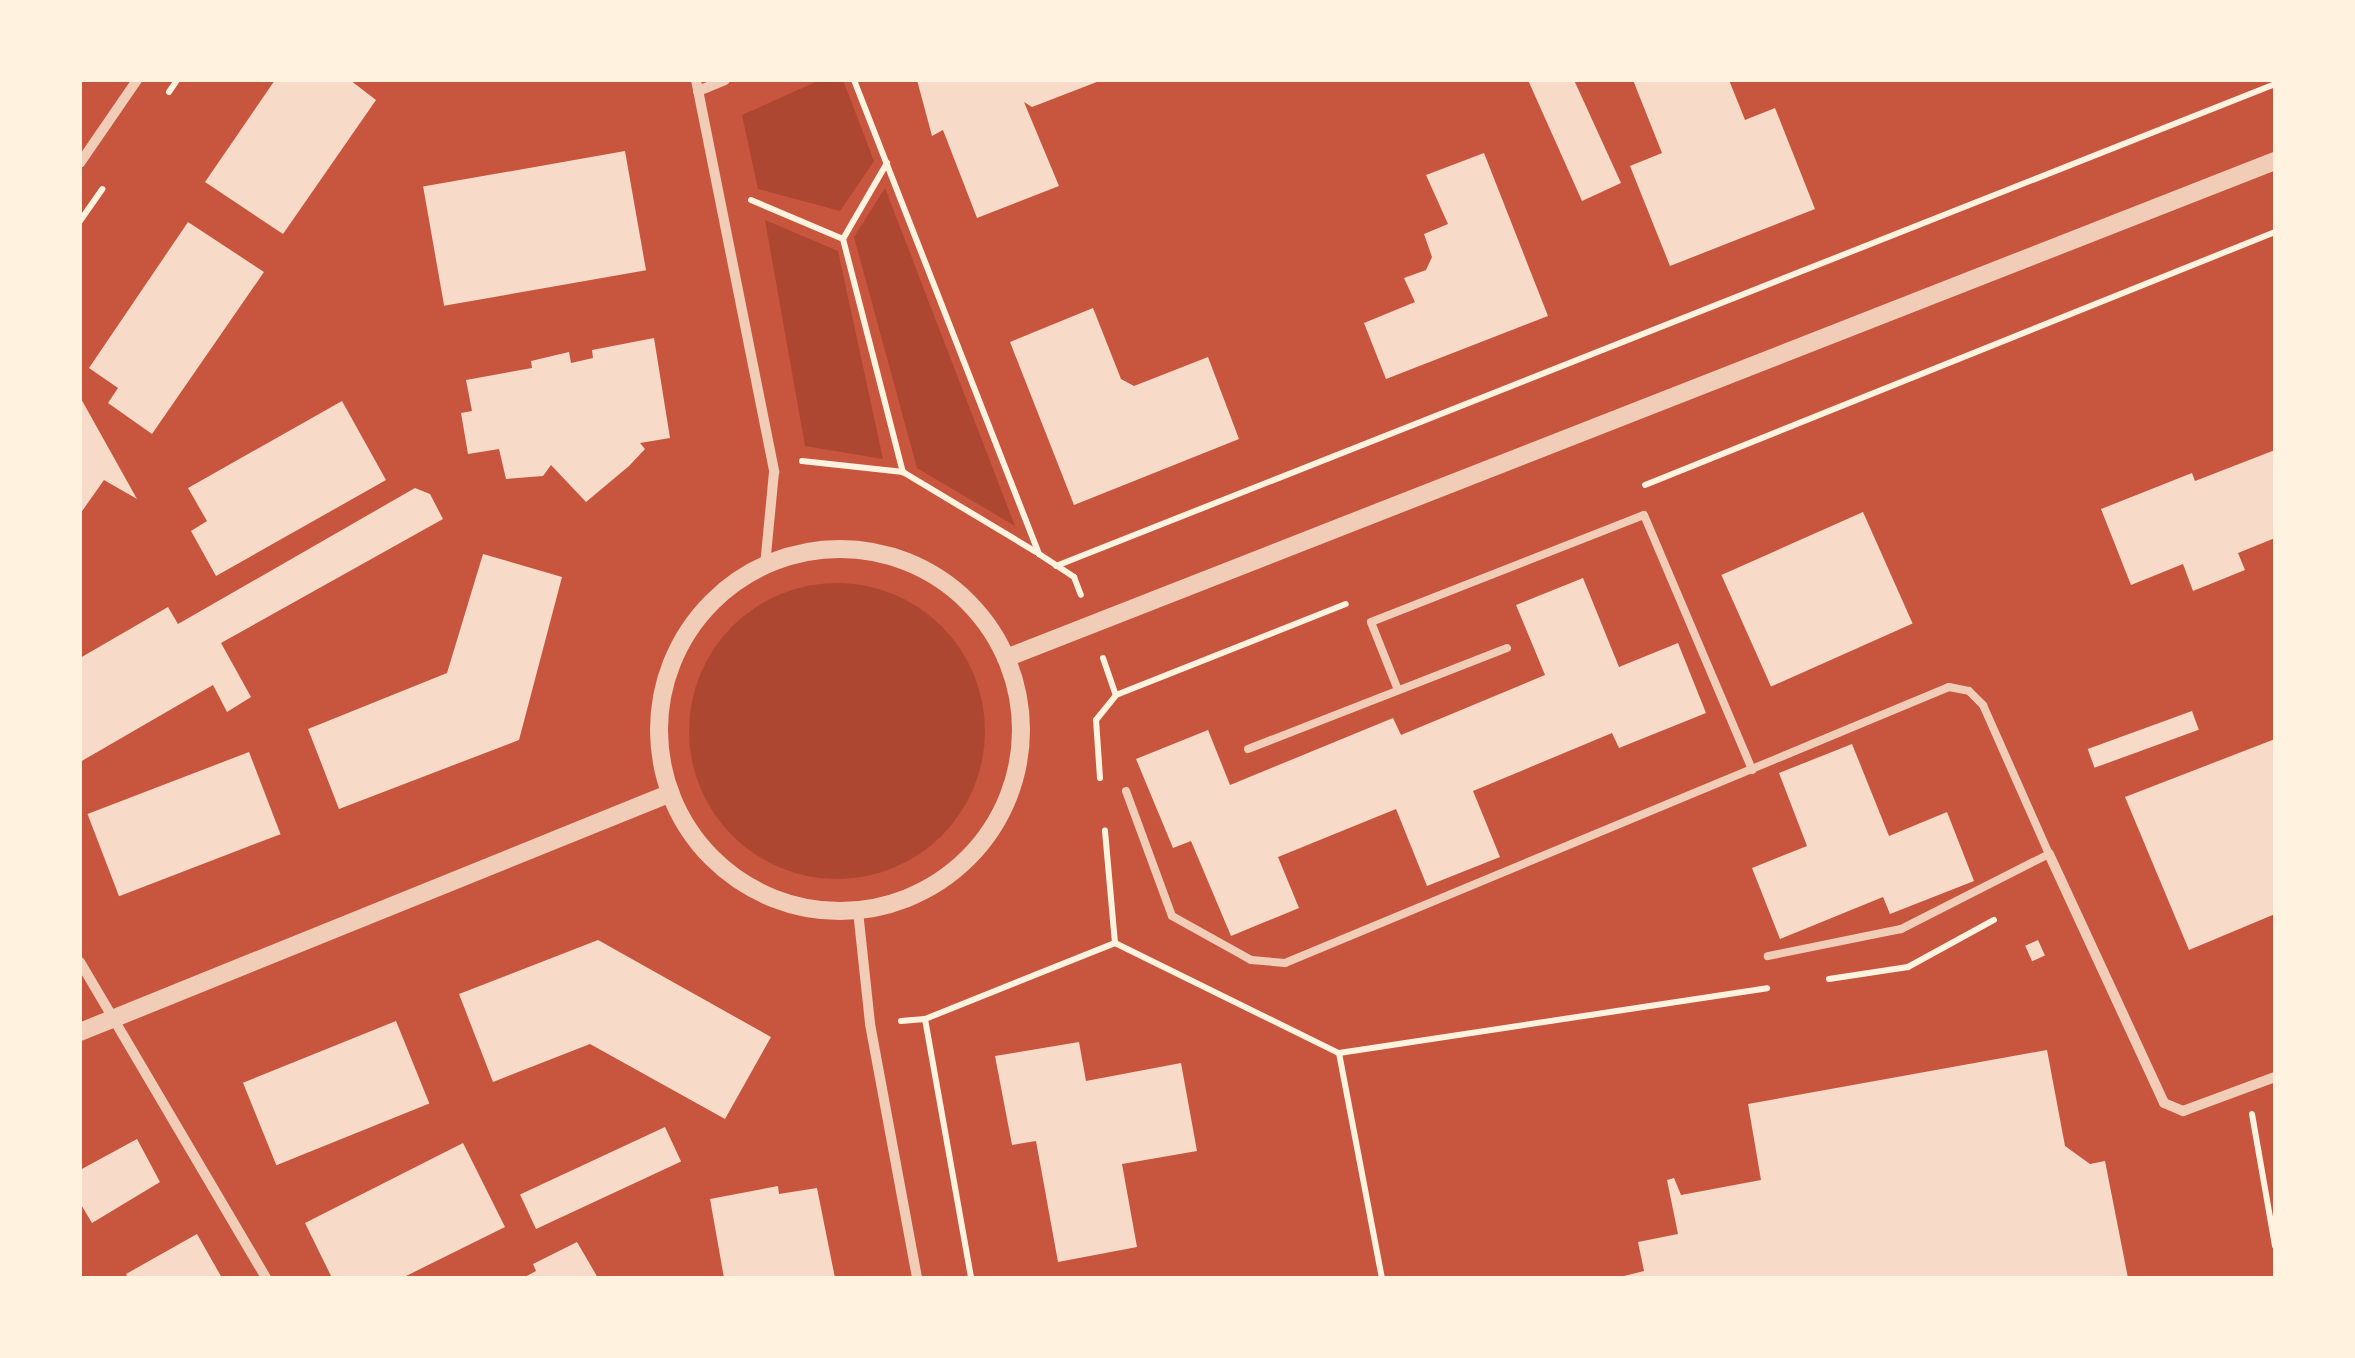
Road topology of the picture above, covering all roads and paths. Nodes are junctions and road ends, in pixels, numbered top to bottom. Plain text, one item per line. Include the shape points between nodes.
1 (136, 80) edge
2 (725, 80) edge
3 (854, 80) edge
4 (2275, 84) edge
5 (697, 86) edge
6 (2275, 161) edge
7 (887, 162) junction
8 (80, 163) edge
9 (746, 198) dead end
10 (843, 239) junction
11 (796, 460) dead end
12 (902, 472) junction
13 (1039, 554) junction
14 (764, 565) junction
15 (1056, 566) junction
16 (1092, 626) junction
17 (1507, 648) dead end
18 (1006, 658) junction
19 (1398, 690) junction
20 (1248, 749) dead end
21 (1752, 770) junction
22 (1126, 792) dead end
23 (671, 793) junction
24 (2048, 854) junction
25 (2061, 884) junction
26 (858, 911) junction
27 (1115, 943) dead end
28 (1768, 956) dead end
29 (80, 962) edge
30 (1810, 982) dead end
31 (1770, 988) dead end
32 (925, 1019) dead end
33 (110, 1022) junction
34 (80, 1032) edge
35 (1339, 1052) junction
36 (2275, 1078) edge
37 (2247, 1088) junction
38 (2275, 1246) edge
39 (266, 1278) edge
40 (917, 1278) edge
41 (970, 1278) edge
42 (1382, 1278) edge

1 - 8 street
2 - 5 street
3 - 7 path
4 - 15 path
5 - 14 street via 774,472
6 - 16 street
7 - 10 path
7 - 13 path
9 - 10 path
10 - 12 path
11 - 12 path
12 - 13 path
13 - 15 path
14 - 18 street via 823,549 903,560 971,606
14 - 23 street via 719,595 676,653 659,722
15 - 16 path via 1074,578
16 - 18 street
17 - 19 lane
18 - 26 street via 1020,740 1018,767 997,821 942,880
19 - 20 lane
19 - 21 lane via 1370,622 1644,515
21 - 22 lane via 1285,964 1250,960 1172,916
21 - 24 lane via 1949,687 1969,690 1983,706
23 - 26 street via 707,854 746,885 811,909
23 - 33 street
24 - 25 street
24 - 28 lane via 1900,929
25 - 30 path via 1908,967
25 - 37 street via 2164,1103 2182,1111
26 - 40 street via 870,1024
27 - 35 path
29 - 33 street
31 - 35 path
32 - 41 path
33 - 34 street
33 - 39 street
35 - 42 path
36 - 37 street
37 - 38 path

